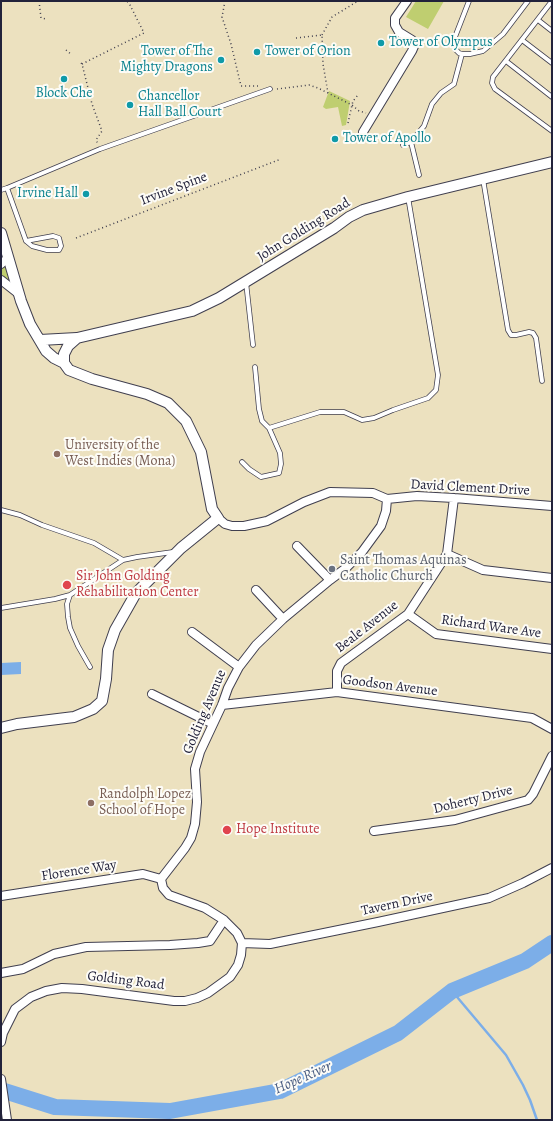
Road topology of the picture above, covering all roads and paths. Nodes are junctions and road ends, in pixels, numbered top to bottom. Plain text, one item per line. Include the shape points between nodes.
1 (39, 1) edge
2 (126, 1) edge
3 (225, 1) edge
4 (358, 1) edge
5 (406, 1) edge
6 (469, 1) edge
7 (528, 1) edge
8 (552, 2) edge
9 (47, 19) dead end
10 (538, 20) junction
11 (552, 31) edge
12 (322, 35) junction
13 (296, 38) dead end
14 (522, 40) junction
15 (66, 50) dead end
16 (462, 54) junction
17 (72, 55) dead end
18 (506, 61) junction
19 (552, 64) edge
20 (270, 89) junction
21 (328, 93) junction
22 (358, 95) dead end
23 (552, 97) edge
24 (352, 105) junction
25 (373, 115) junction
26 (348, 123) dead end
27 (552, 131) edge
28 (363, 132) dead end
29 (411, 142) junction
30 (403, 145) dead end
31 (100, 149) junction
32 (280, 159) dead end
33 (552, 162) edge
34 (419, 175) dead end
35 (483, 179) junction
36 (7, 188) junction
37 (1, 190) edge
38 (408, 197) junction
39 (1, 233) edge
40 (76, 238) dead end
41 (26, 241) junction
42 (4, 255) edge
43 (1, 280) edge
44 (246, 282) junction
45 (19, 294) junction
46 (77, 338) junction
47 (40, 340) junction
48 (253, 344) dead end
49 (64, 363) junction
50 (255, 367) dead end
51 (542, 381) dead end
52 (269, 428) junction
53 (242, 462) dead end
54 (454, 498) junction
55 (387, 499) junction
56 (552, 506) edge
57 (1, 510) edge
58 (218, 518) junction
59 (297, 546) dead end
60 (178, 552) junction
61 (447, 554) junction
62 (123, 560) junction
63 (552, 578) edge
64 (330, 580) junction
65 (256, 590) dead end
66 (70, 595) junction
67 (1, 608) edge
68 (408, 614) junction
69 (283, 619) junction
70 (192, 632) dead end
71 (552, 649) edge
72 (90, 667) dead end
73 (238, 667) junction
74 (336, 692) junction
75 (152, 694) dead end
76 (222, 705) junction
77 (213, 724) junction
78 (1, 728) edge
79 (552, 728) edge
80 (552, 756) edge
81 (374, 831) dead end
82 (552, 868) edge
83 (162, 879) junction
84 (1, 896) edge
85 (224, 920) junction
86 (242, 943) junction
87 (1, 973) edge
88 (1, 1042) edge
89 (1, 1079) edge
90 (7, 1120) edge

1 - 9 path via 41,18
2 - 31 path via 144,33 82,64 102,131 96,140
3 - 20 path via 222,17 241,86 264,86
4 - 12 path via 332,17
5 - 25 street via 395,18 395,25 399,32 412,40 412,51
6 - 16 lane via 454,43 455,49
7 - 16 lane via 503,34 483,51
8 - 10 lane
10 - 11 lane
10 - 14 lane
12 - 13 path
12 - 21 path
14 - 18 lane
14 - 19 lane
15 - 17 path
16 - 29 lane via 454,84 441,93 432,104 424,126
18 - 23 lane
18 - 27 lane via 493,77 495,89
20 - 21 path via 309,85
20 - 31 lane
21 - 24 path
22 - 24 path
24 - 25 path via 359,111
24 - 26 path
25 - 28 street
29 - 30 lane
29 - 34 lane
31 - 36 lane
32 - 40 path, Irvine Spine
33 - 35 street, John Golding Road
35 - 38 street, John Golding Road
35 - 51 lane via 508,330 511,335 533,333 536,338
36 - 37 lane
36 - 41 lane
38 - 44 street, John Golding Road via 363,210
38 - 52 lane via 438,375 436,390 428,398 374,418 362,420 344,412 320,412
39 - 42 street
41 - 41 lane via 53,236 59,238 61,246 59,250 47,250 32,246
42 - 45 street
43 - 45 street
44 - 46 street, John Golding Road via 192,311
44 - 48 lane
45 - 47 street via 25,314
46 - 47 street, John Golding Road
46 - 49 street via 68,346 64,354
47 - 49 street via 46,351
49 - 58 street via 69,370 92,380 147,394 168,403 186,421 201,452 212,509
50 - 52 lane via 259,409 262,421
52 - 53 lane via 280,453 279,473 260,477
54 - 55 street, David Clement Drive via 417,496
54 - 56 street, David Clement Drive
54 - 61 street, Beale Avenue
55 - 58 street via 373,493 330,492 259,523 232,526
55 - 64 street, Golding Avenue via 381,526 362,552
57 - 62 lane via 94,544
58 - 60 street
59 - 64 street
60 - 62 lane
60 - 78 street via 136,593 115,630 108,650 102,701 93,709 74,716
61 - 63 street via 483,570
61 - 68 street, Beale Avenue
62 - 66 lane
64 - 69 street, Golding Avenue
65 - 69 street
66 - 67 lane
66 - 72 lane via 67,604 70,628
68 - 71 street, Richard Ware Ave via 436,634
68 - 74 street, Beale Avenue via 341,663 337,671
69 - 73 street, Golding Avenue
70 - 73 street
73 - 76 street, Golding Avenue
74 - 76 street, Goodson Avenue
74 - 79 street, Goodson Avenue via 532,718
75 - 77 street
76 - 77 street, Golding Avenue
77 - 83 street, Golding Avenue via 195,769 197,802 191,838
80 - 81 street, Doherty Drive via 528,800 455,820
82 - 86 street, Tavern Drive via 489,898 270,944
83 - 84 street, Florence Way via 143,874
83 - 85 street via 163,888 169,895 205,908
85 - 86 street via 237,933
85 - 87 street via 210,941 170,945 86,947 54,954 23,969
86 - 88 street, Golding Road via 238,965 230,977 197,998 174,1001 82,989 62,988 46,991 16,1009
89 - 90 street

